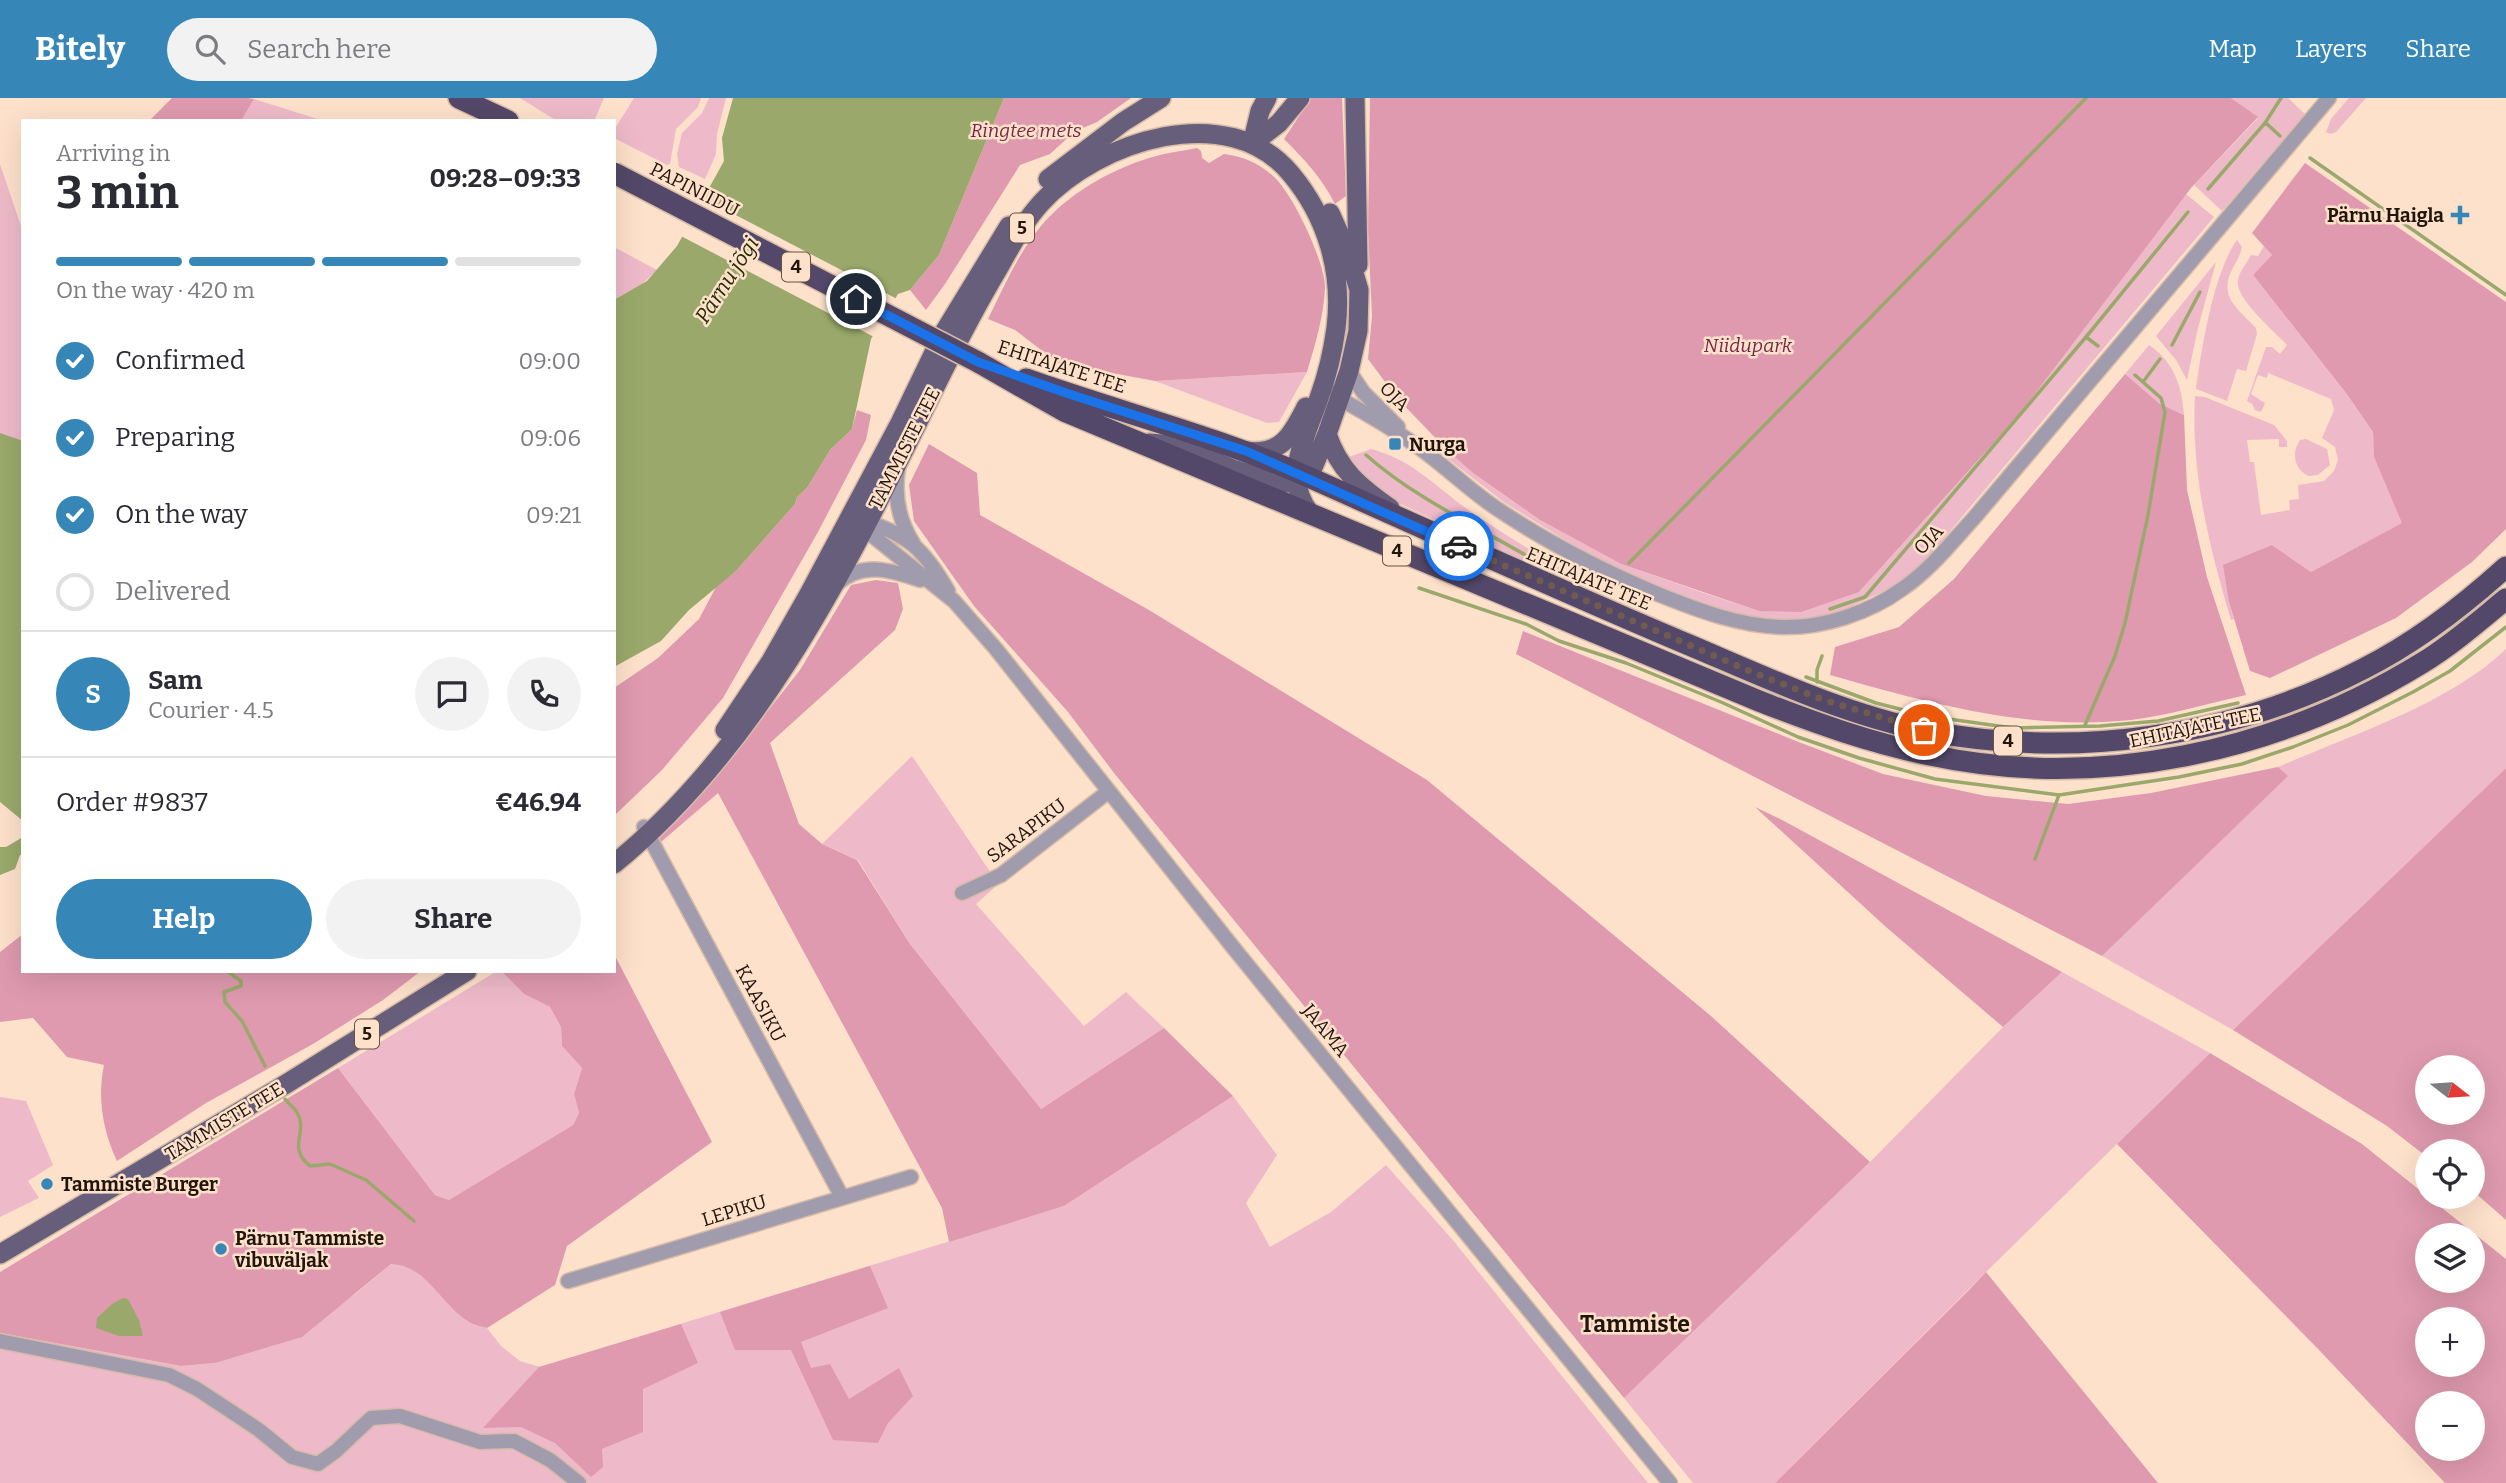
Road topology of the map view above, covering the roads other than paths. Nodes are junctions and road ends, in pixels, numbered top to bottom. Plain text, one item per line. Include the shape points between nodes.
1 (459, 98) edge
2 (484, 98) edge
3 (1161, 98) edge
4 (1267, 98) edge
5 (1300, 98) edge
6 (2329, 98) edge
7 (1354, 104) edge
8 (504, 119) edge
9 (517, 119) edge
10 (1255, 139) junction
11 (1076, 156) junction
12 (616, 174) edge
13 (1359, 290) junction
14 (1333, 345) junction
15 (978, 362) junction
16 (1349, 371) junction
17 (1340, 399) junction
18 (1327, 434) junction
19 (1145, 443) junction
20 (1417, 446) junction
21 (1246, 451) junction
22 (899, 459) junction
23 (1301, 478) junction
24 (1310, 513) junction
25 (860, 523) junction
26 (914, 544) junction
27 (2506, 567) edge
28 (1538, 581) junction
29 (932, 584) junction
30 (827, 595) junction
31 (2506, 599) edge
32 (954, 601) junction
33 (2506, 609) edge
34 (2424, 662) junction
35 (1109, 792) junction
36 (646, 831) junction
37 (616, 851) edge
38 (616, 862) edge
39 (962, 893) dead end
40 (462, 973) edge
41 (911, 1177) dead end
42 (842, 1197) junction
43 (0, 1254) edge
44 (568, 1281) dead end
45 (0, 1341) edge
46 (579, 1483) edge
47 (1670, 1483) edge

1 - 8 highway
2 - 9 highway
3 - 11 main road
4 - 10 main road
5 - 10 main road via 1279,123
6 - 20 street, OJA via 1930,566 1901,590 1861,611 1815,625 1783,627 1741,623 1685,605 1560,548 1495,507
7 - 13 main road
10 - 11 main road, 5 via 1219,126 1184,125 1150,129
10 - 13 main road, 5 via 1294,162 1319,194 1342,237
10 - 14 main road, 5 via 1306,192 1325,230 1337,278
10 - 22 main road, TAMMISTE TEE / 5 via 1203,133 1156,138 1106,156 1061,184 1024,225 992,279
11 - 25 main road, TAMMISTE TEE / 5 via 1035,191 943,334
12 - 15 highway, PAPINIIDU / 4, bridge
13 - 16 main road, 5 via 1358,331
14 - 17 street via 1333,384
14 - 21 main road via 1305,410 1283,444 1266,452
14 - 23 main road, 5 via 1302,444
15 - 19 highway, EHITAJATE TEE / 4 via 1064,411
15 - 21 highway, EHITAJATE TEE / 4
16 - 17 main road, 5
16 - 20 street, OJA via 1363,392
17 - 18 main road, 5
17 - 20 street, OJA
18 - 23 main road, 5
18 - 28 main road via 1336,459 1399,514 1524,569
19 - 23 main road via 1175,446 1279,483
19 - 24 highway, EHITAJATE TEE / 4
21 - 23 highway, EHITAJATE TEE / 4
22 - 25 main road, TAMMISTE TEE / 5
22 - 26 street, JAAMA via 897,501
23 - 24 main road via 1300,501
23 - 28 highway, EHITAJATE TEE / 4
24 - 34 highway, EHITAJATE TEE / 4 via 1824,727 1931,756 1982,763 2047,768 2122,765 2227,747 2316,717
25 - 26 street, JAAMA via 894,532
25 - 29 street, JAAMA
25 - 30 main road, TAMMISTE TEE / 5
25 - 36 main road, TAMMISTE TEE / 5 via 712,749
26 - 32 street, JAAMA
27 - 28 highway, EHITAJATE TEE / 4 via 2421,634 2364,669 2305,695 2175,734 2075,743 1969,738 1875,717 1752,672
29 - 30 street, JAAMA via 874,569 849,574
29 - 32 street, JAAMA
30 - 36 main road, TAMMISTE TEE / 5 via 734,739 708,772
31 - 34 highway, EHITAJATE TEE / 4
32 - 35 street, JAAMA
33 - 34 street via 2460,647
35 - 39 street, SARAPIKU via 1001,875
35 - 47 street, JAAMA
36 - 37 main road, TAMMISTE TEE / 5
36 - 38 main road, TAMMISTE TEE / 5
36 - 42 street, KAASIKU
40 - 43 main road, TAMMISTE TEE / 5
41 - 42 street, LEPIKU
42 - 44 street, LEPIKU
45 - 46 street via 169,1375 259,1430 292,1457 318,1464 371,1419 400,1416 480,1442 514,1441 550,1460

